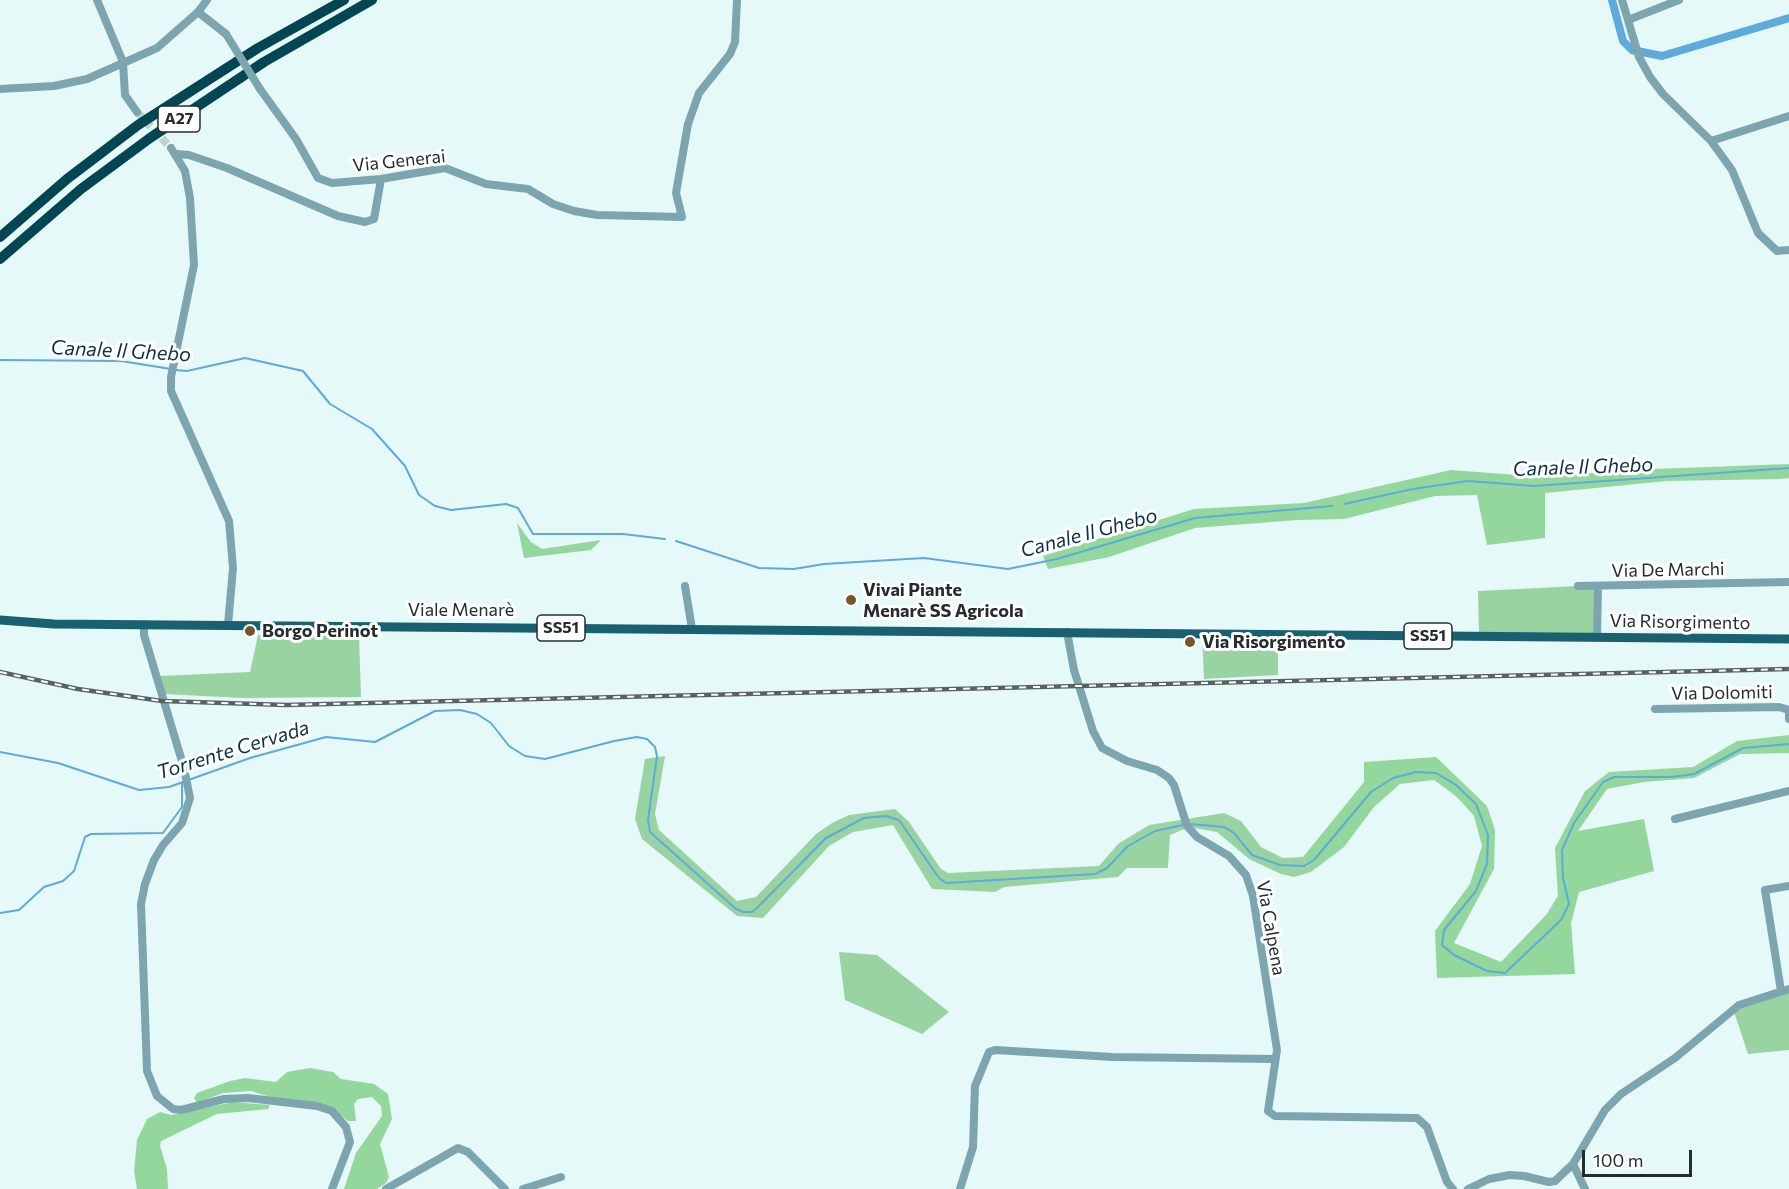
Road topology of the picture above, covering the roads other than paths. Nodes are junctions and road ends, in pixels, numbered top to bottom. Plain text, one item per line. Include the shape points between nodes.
1 (97, 0) edge
2 (207, 0) edge
3 (344, 0) edge
4 (372, 0) edge
5 (737, 0) edge
6 (1622, 0) edge
7 (1679, 0) edge
8 (198, 12) junction
9 (1628, 20) junction
10 (123, 62) junction
11 (0, 89) edge
12 (137, 112) tunnel mouth
13 (1789, 116) edge
14 (1711, 141) junction
15 (381, 179) junction
16 (0, 237) edge
17 (1789, 250) edge
18 (0, 258) edge
19 (1789, 582) edge
20 (685, 586) dead end
21 (1578, 586) dead end
22 (1598, 587) junction
23 (0, 620) edge
24 (144, 624) junction
25 (228, 625) junction
26 (692, 629) junction
27 (1067, 632) junction
28 (1598, 637) junction
29 (1789, 639) edge
30 (1654, 709) dead end
31 (1789, 711) edge
32 (1789, 719) edge
33 (1789, 791) edge
34 (1675, 819) dead end
35 (1789, 886) edge
36 (1785, 990) edge
37 (1275, 1059) junction
38 (1573, 1164) junction
39 (561, 1177) dead end
40 (333, 1189) edge
41 (386, 1189) edge
42 (505, 1189) edge
43 (523, 1189) edge
44 (960, 1189) edge
45 (1453, 1189) edge
46 (1467, 1189) edge
47 (1585, 1189) edge

1 - 10 street
2 - 8 street
3 - 16 highway, A27 via 258,48 138,125
4 - 18 highway, A27 via 264,62 150,138 81,189
5 - 15 street, Via Generai via 735,42 699,93 687,124 676,193 682,217 574,211 528,189 486,184 446,168
6 - 9 street
7 - 9 street
8 - 10 street via 156,48
8 - 15 street, Via Generai, bridge via 226,34 318,177 332,183
9 - 14 street via 1639,57 1662,94
10 - 11 street via 87,79 54,86
10 - 12 street via 125,95
13 - 14 street
14 - 17 street via 1732,170 1758,233 1777,251
15 - 25 street via 374,219 365,222 338,216 227,168 174,151 184,171 190,198 194,265 171,392 229,521 233,568
19 - 22 street, Via De Marchi
20 - 26 street
21 - 22 street
22 - 28 street, Via De Marchi
23 - 24 main road, Viale Menarè / SS51
24 - 25 main road, Viale Menarè / SS51
24 - 40 street via 190,798 187,814 154,860 141,904 147,1071 157,1096 173,1109 248,1098 332,1111 346,1127 350,1142
25 - 26 main road, Viale Menarè / SS51
26 - 27 main road, Viale Menarè / SS51
27 - 28 main road, Via Risorgimento / SS51
27 - 37 street, Via Calpena via 1074,670 1102,748 1169,778 1186,824 1197,837 1229,856 1246,875 1257,917 1277,1050
28 - 29 main road, Via Risorgimento / SS51
30 - 31 street, Via Dolomiti via 1779,706
31 - 32 street
33 - 34 street
35 - 36 street via 1765,890
36 - 38 street via 1733,1009 1676,1058 1621,1094 1605,1110
37 - 44 street via 989,1052 975,1086 973,1147
37 - 45 street, Via Calpena via 1266,1105 1271,1114 1417,1118 1427,1127
38 - 46 street via 1564,1175 1549,1182 1510,1175
38 - 47 street
39 - 43 street
41 - 42 street via 458,1149 468,1152

